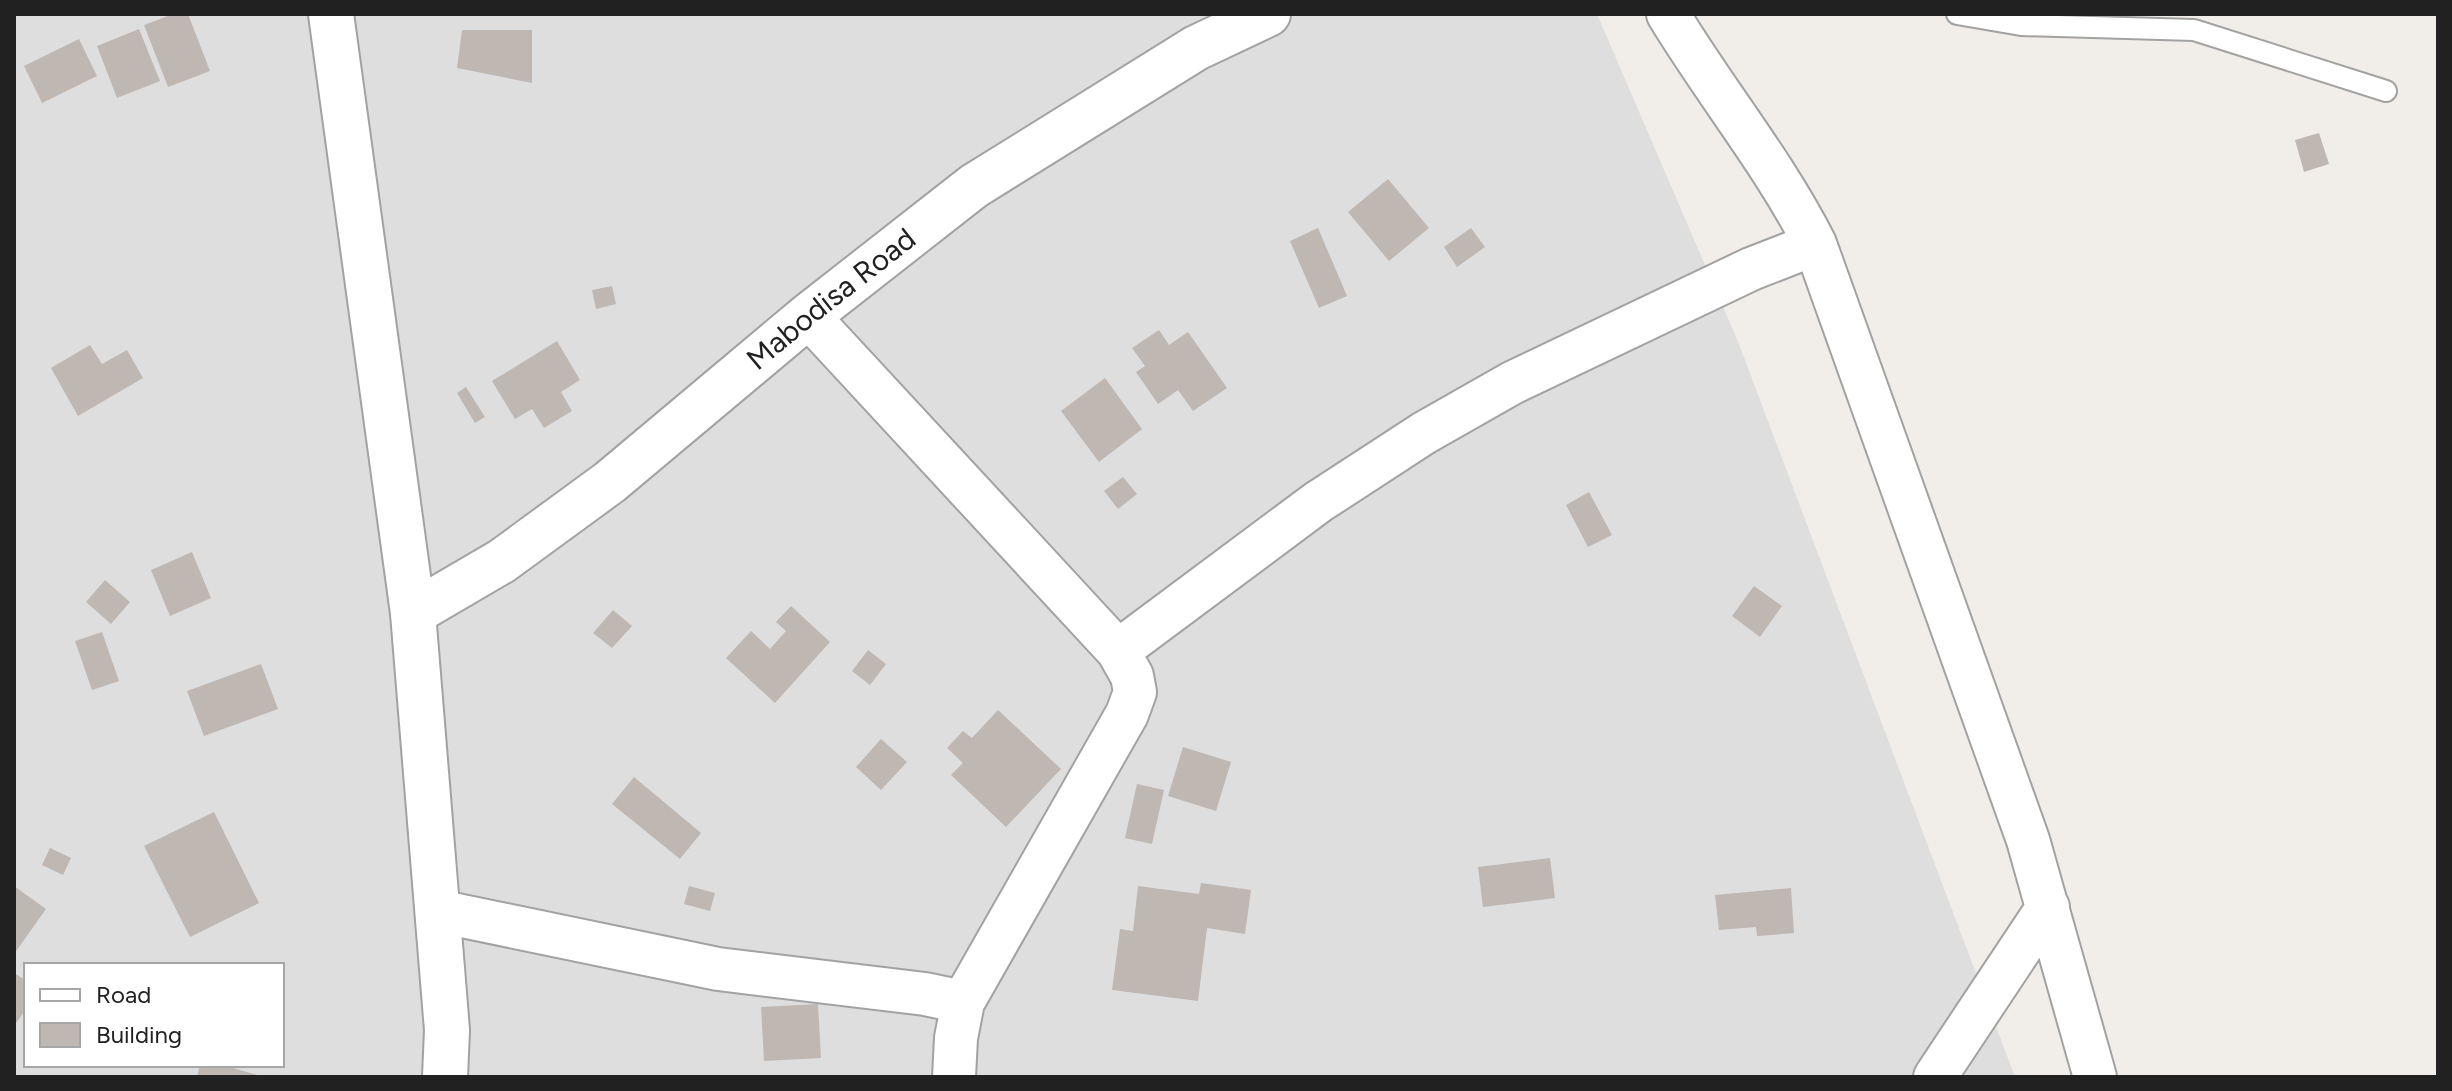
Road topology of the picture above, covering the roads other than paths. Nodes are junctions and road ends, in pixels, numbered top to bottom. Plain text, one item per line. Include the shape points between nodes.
1 (331, 14) edge
2 (1268, 14) edge
3 (1668, 14) edge
4 (1957, 14) edge
5 (2386, 91) dead end
6 (1815, 244) junction
7 (808, 316) junction
8 (413, 613) junction
9 (1118, 651) junction
10 (2048, 907) junction
11 (438, 911) junction
12 (963, 1002) junction
13 (447, 1030) junction
14 (445, 1077) edge
15 (461, 1077) edge
16 (954, 1077) edge
17 (1935, 1077) edge
18 (2095, 1077) edge

1 - 8 street
2 - 7 street, Mabodisa Road via 1196,48 974,186
3 - 6 street via 1792,199
4 - 5 lane via 2021,25 2194,30
6 - 9 street via 1512,383 1424,433 1318,502
6 - 10 street
7 - 8 street, Mabodisa Road via 610,482 502,561
7 - 9 street
8 - 11 street
9 - 12 street via 1135,692 1127,714
10 - 17 street
10 - 18 street
11 - 12 street via 718,969
11 - 13 street
12 - 16 street
13 - 14 street
13 - 15 street

